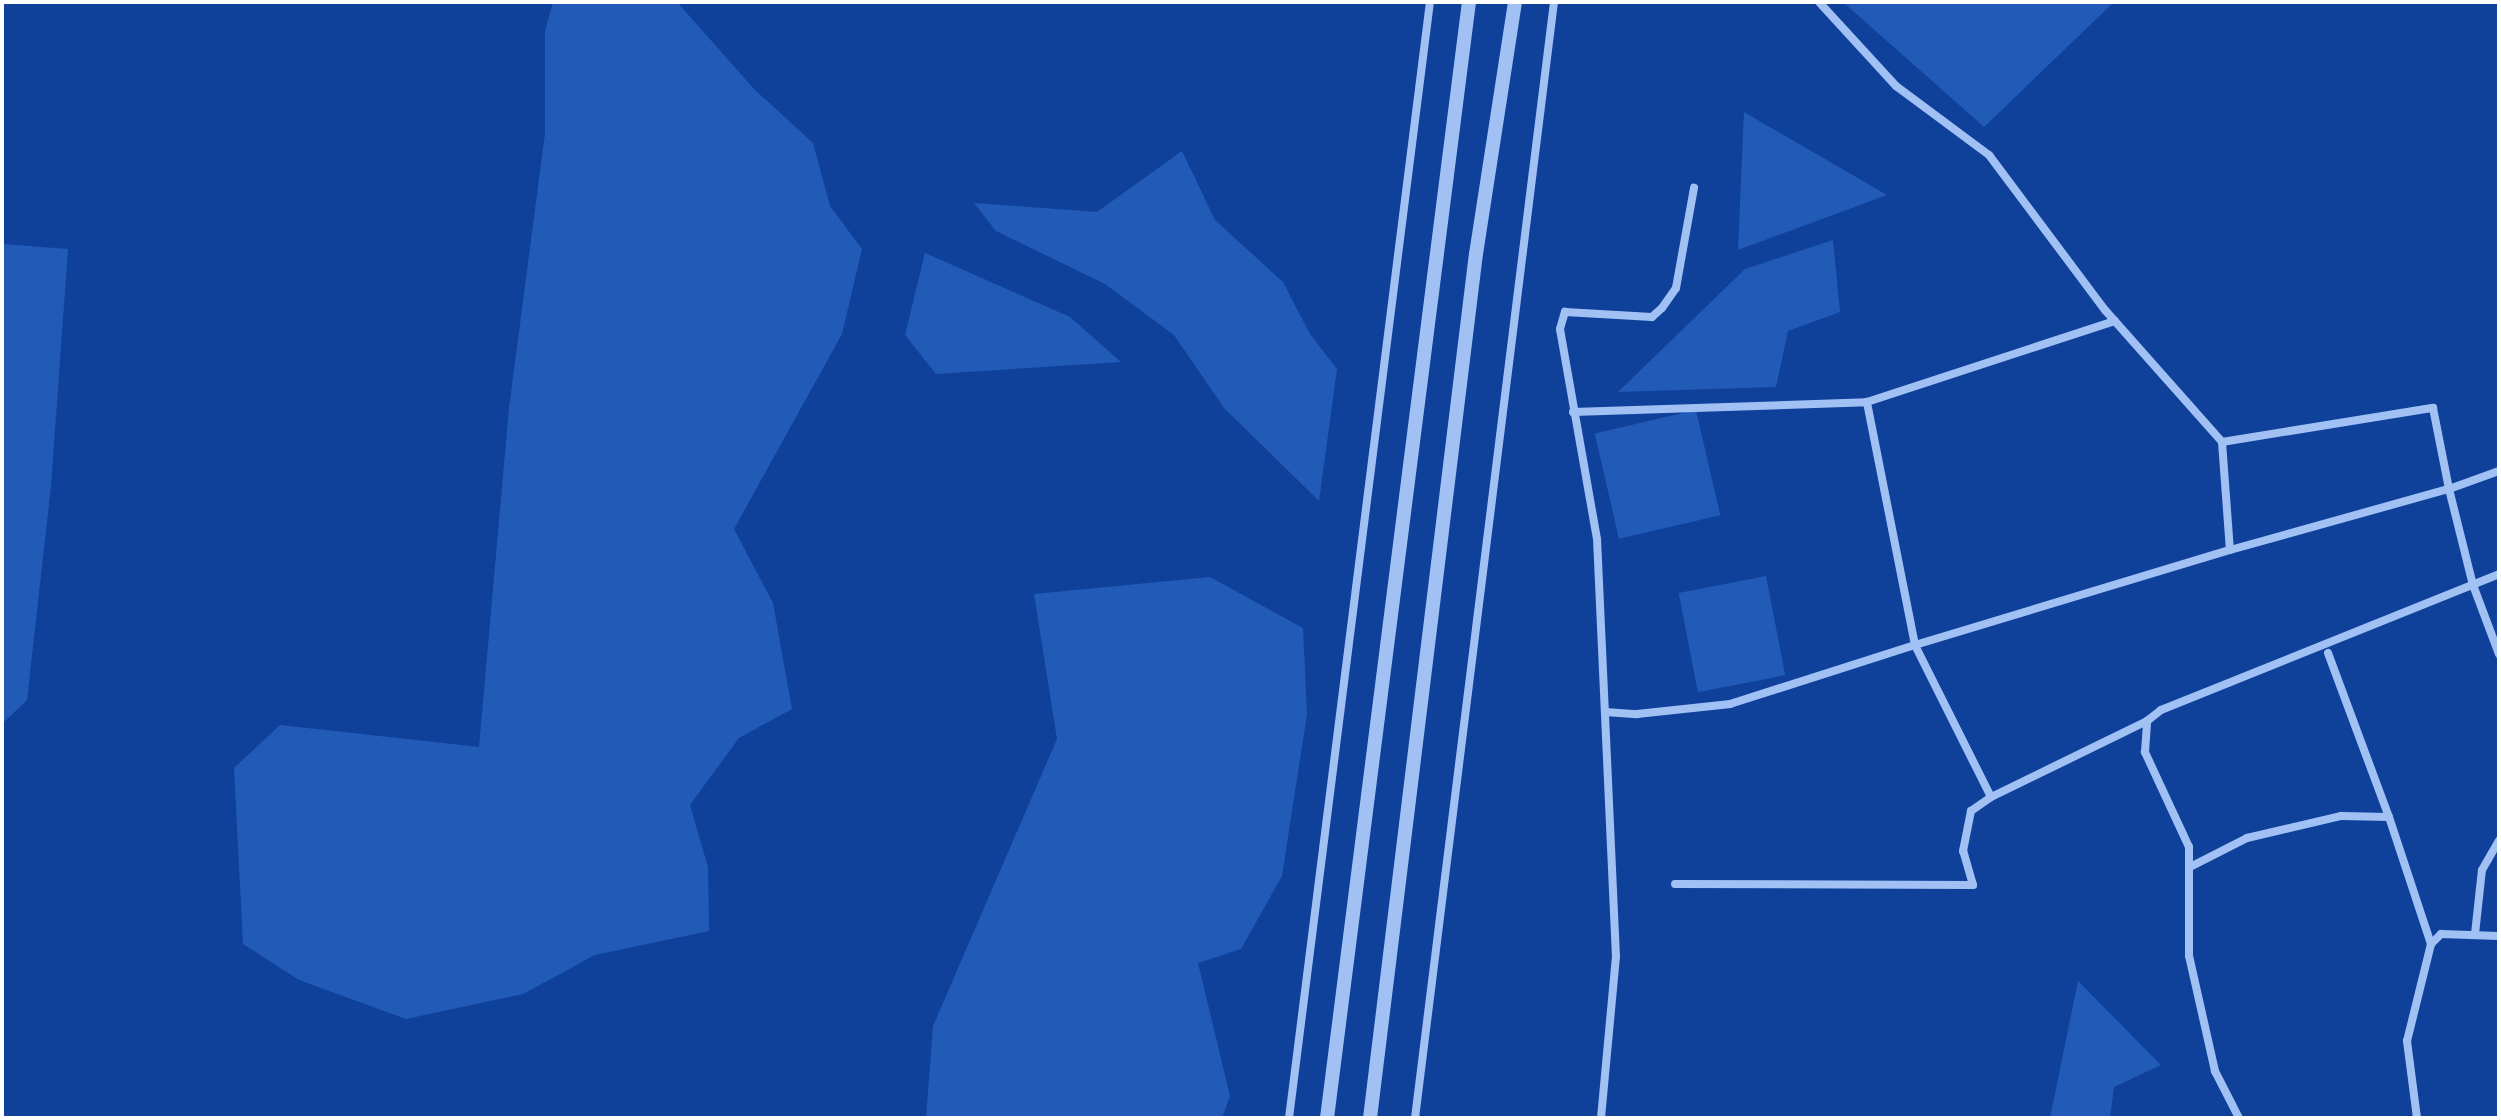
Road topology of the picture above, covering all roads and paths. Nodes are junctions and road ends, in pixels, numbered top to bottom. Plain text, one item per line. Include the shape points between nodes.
1 (1430, 2) edge
2 (1469, 2) edge
3 (1515, 2) edge
4 (1554, 2) edge
5 (1819, 2) edge
6 (1694, 188) dead end
7 (2115, 321) junction
8 (1867, 402) junction
9 (1573, 412) junction
10 (2222, 442) junction
11 (2499, 471) edge
12 (2449, 489) junction
13 (2230, 550) junction
14 (2499, 574) edge
15 (2473, 585) junction
16 (1915, 645) junction
17 (2328, 653) dead end
18 (2499, 654) edge
19 (1605, 712) junction
20 (2147, 721) junction
21 (1991, 797) junction
22 (2389, 817) junction
23 (2499, 841) edge
24 (2190, 867) junction
25 (1675, 884) dead end
26 (2475, 934) junction
27 (2499, 936) edge
28 (2431, 944) junction
29 (1289, 1118) edge
30 (1327, 1118) edge
31 (1370, 1118) edge
32 (1415, 1118) edge
33 (1601, 1118) edge
34 (2239, 1118) edge
35 (2417, 1118) edge

1 - 29 street
2 - 30 street
3 - 31 street via 1476,254
4 - 32 street
5 - 7 street via 1896,86 1989,155
6 - 9 street via 1676,288 1662,308 1652,317 1565,312 1560,329
7 - 8 street
7 - 10 street
8 - 9 street
8 - 16 street
9 - 19 street via 1597,539
10 - 12 street via 2433,408
10 - 13 street
11 - 12 street
12 - 13 street
12 - 15 street
13 - 16 street
14 - 15 street
15 - 18 street
15 - 20 street via 2161,710
16 - 19 street via 1730,704 1637,714
16 - 21 street
17 - 22 street
19 - 33 street via 1616,957
20 - 21 street
20 - 24 street via 2145,752 2189,847
21 - 25 street via 1971,811 1963,851 1973,885
22 - 24 street via 2341,816 2247,838
22 - 28 street
23 - 26 street via 2482,870
24 - 34 street via 2189,956 2219,1083
26 - 27 street
26 - 28 street via 2441,934
28 - 35 street via 2407,1041

